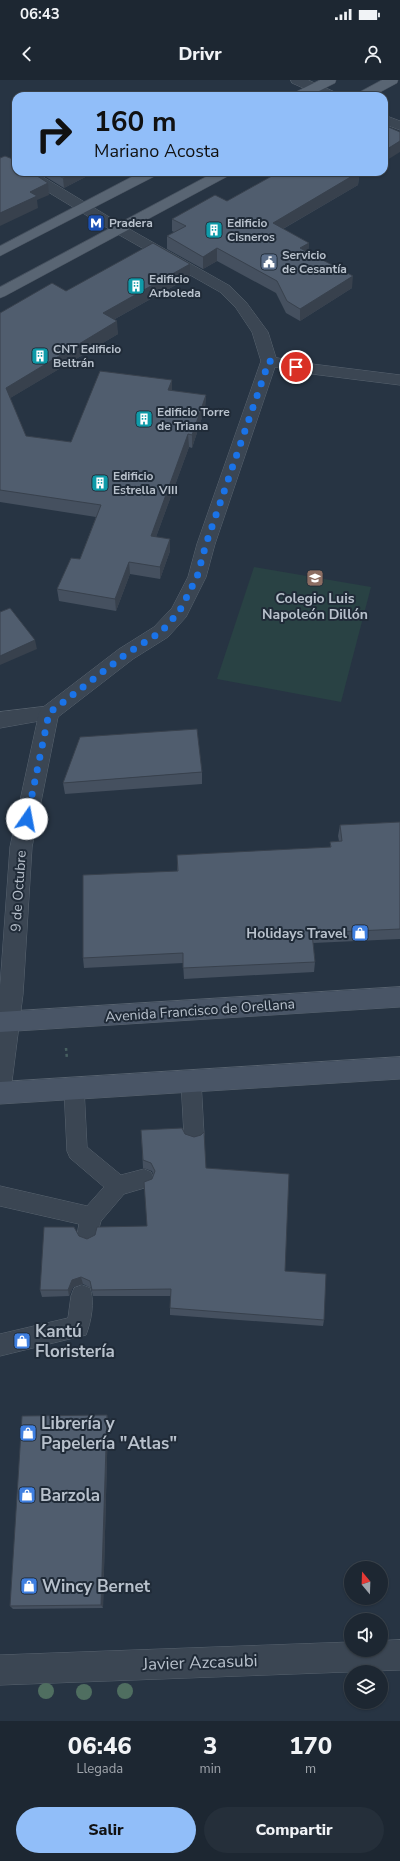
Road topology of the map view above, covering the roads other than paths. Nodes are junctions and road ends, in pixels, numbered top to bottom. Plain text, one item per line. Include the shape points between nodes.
1 (297, 80) edge
2 (330, 80) edge
3 (392, 80) edge
4 (315, 88) junction
5 (307, 92) edge
6 (324, 92) edge
7 (370, 92) edge
8 (388, 121) edge
9 (400, 126) edge
10 (32, 176) edge
11 (144, 176) edge
12 (218, 176) edge
13 (84, 208) junction
14 (119, 229) junction
15 (0, 252) edge
16 (0, 293) edge
17 (269, 361) junction
18 (400, 380) edge
19 (49, 713) junction
20 (0, 720) edge
21 (400, 997) edge
22 (4, 1021) edge
23 (400, 1068) edge
24 (0, 1081) edge
25 (191, 1081) junction
26 (74, 1088) junction
27 (0, 1093) edge
28 (194, 1135) edge
29 (144, 1179) edge
30 (118, 1186) junction
31 (0, 1196) edge
32 (82, 1296) edge
33 (0, 1345) edge
34 (400, 1655) edge
35 (0, 1670) edge

1 - 4 street
2 - 4 main road
3 - 7 main road
4 - 5 main road
4 - 6 street
8 - 9 street
10 - 13 street
11 - 13 main road
12 - 14 main road
13 - 14 street
13 - 15 main road
14 - 16 main road
14 - 17 street via 225,290 241,305 260,332
17 - 18 street via 296,367
17 - 19 street via 197,577 179,612 161,632 126,654
19 - 20 street
19 - 22 street, 9 de Octubre via 21,847
21 - 22 main road, Avenida Francisco de Orellana
22 - 24 street, 9 de Octubre
23 - 25 main road
25 - 26 main road
25 - 28 lane
26 - 27 main road
26 - 30 lane via 77,1151
29 - 30 lane
30 - 31 lane via 89,1226
32 - 33 lane via 78,1327
34 - 35 street, Javier Azcasubi

